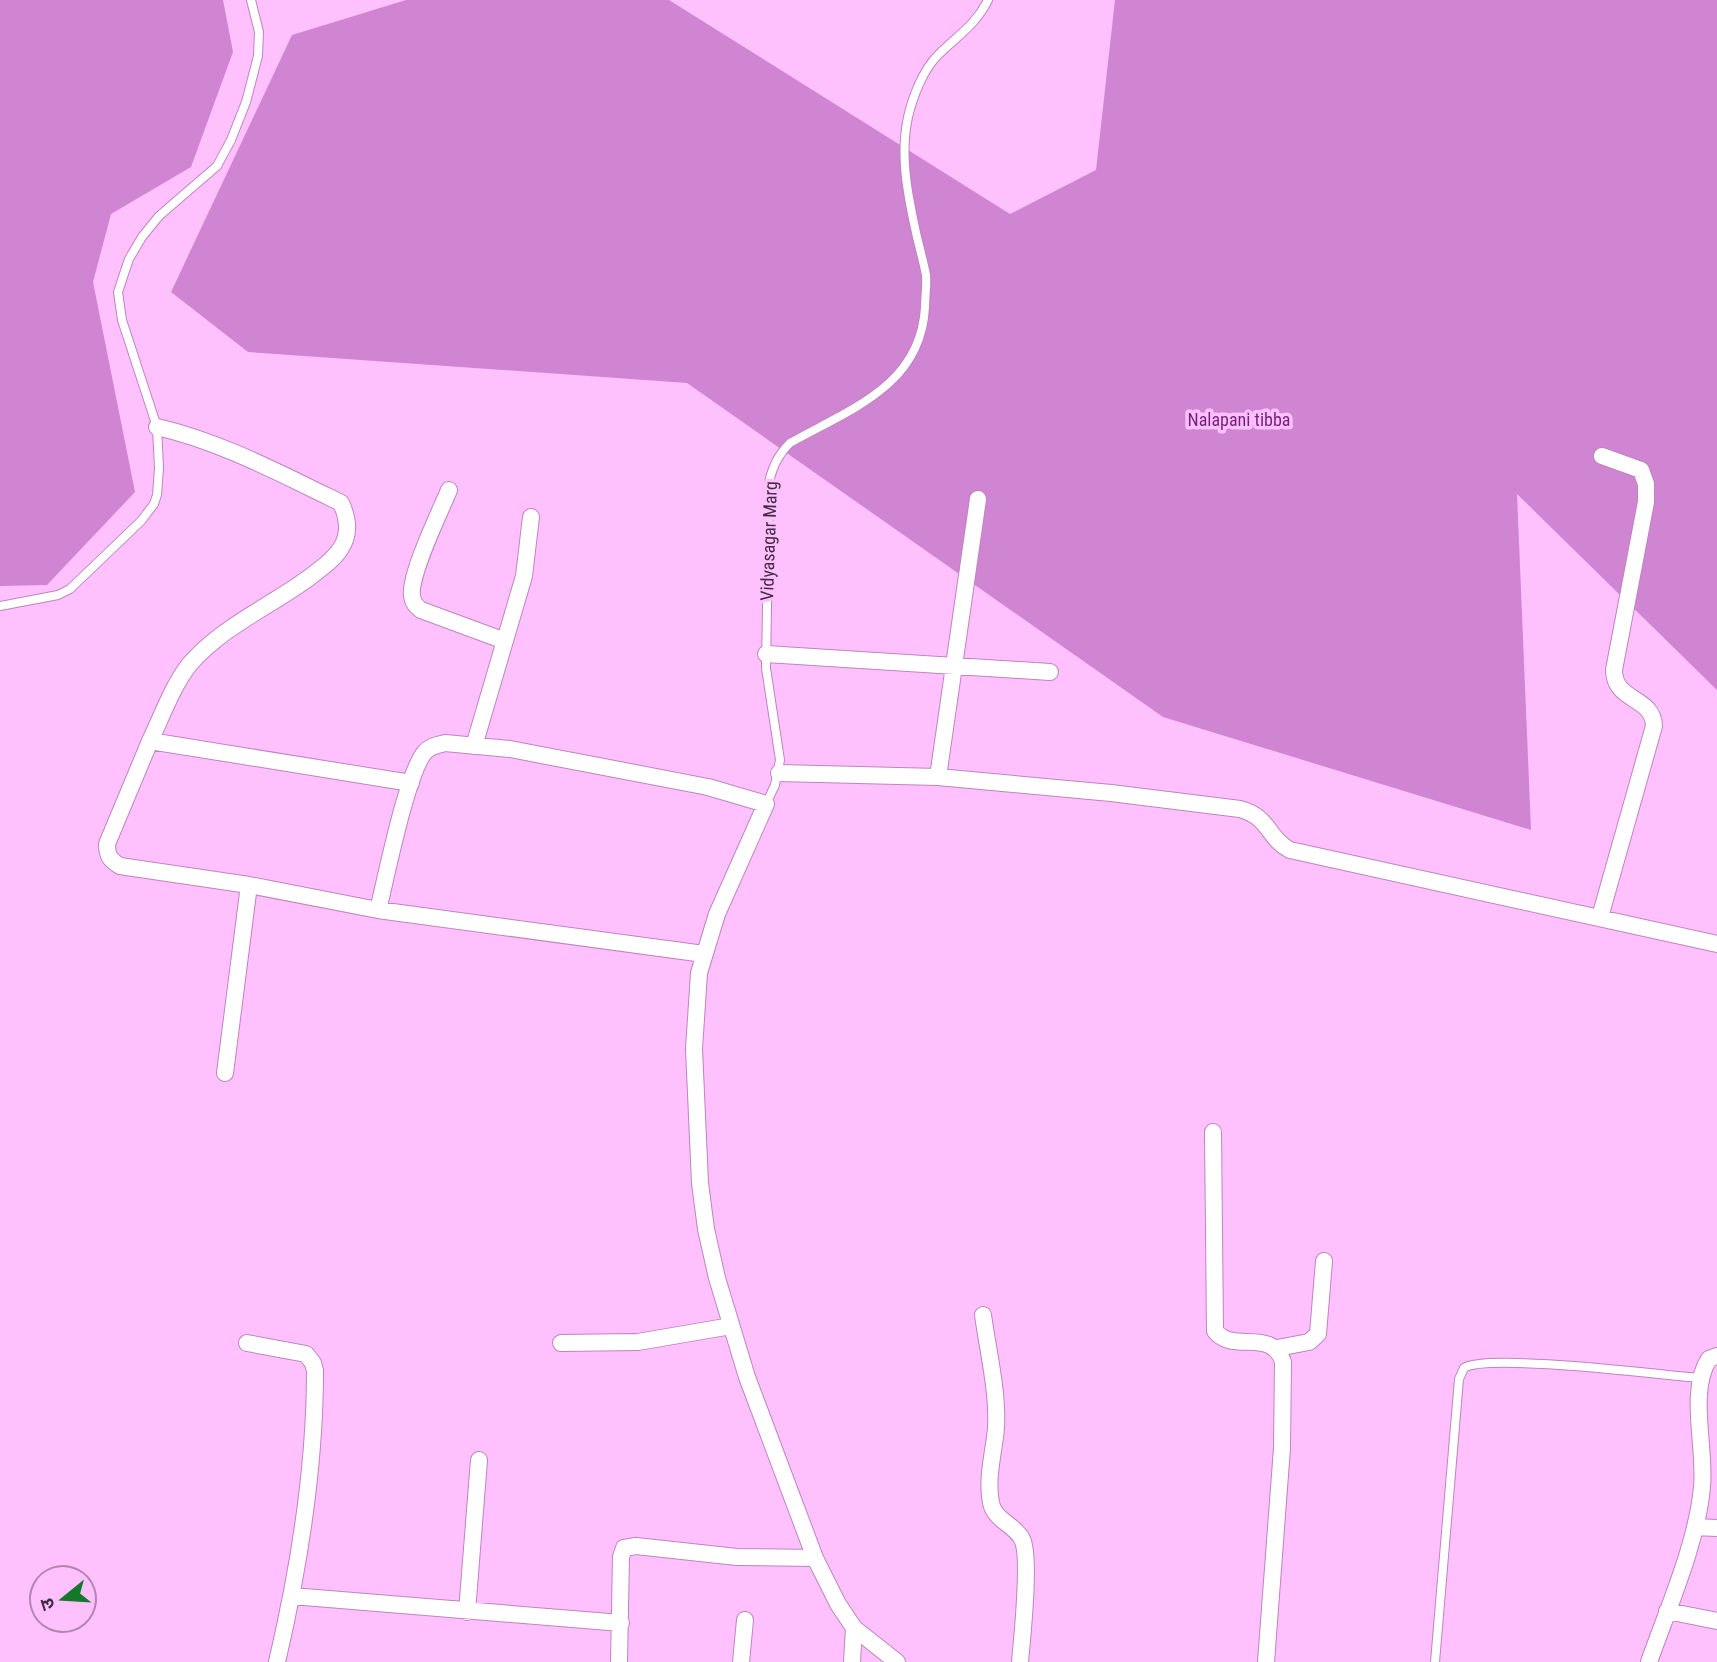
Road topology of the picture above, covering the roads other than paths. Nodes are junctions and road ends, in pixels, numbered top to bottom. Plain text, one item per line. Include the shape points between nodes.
1 (251, 0) edge
2 (988, 0) edge
3 (157, 427) junction
4 (1602, 456) dead end
5 (449, 489) dead end
6 (978, 499) dead end
7 (531, 517) dead end
8 (0, 606) edge
9 (505, 641) junction
10 (766, 654) junction
11 (954, 666) junction
12 (1050, 672) dead end
13 (150, 741) junction
14 (474, 746) junction
15 (779, 773) junction
16 (938, 777) junction
17 (411, 783) junction
18 (766, 804) junction
19 (249, 885) junction
20 (378, 910) junction
21 (1600, 917) junction
22 (1716, 940) edge
23 (704, 954) junction
24 (225, 1073) dead end
25 (1213, 1132) dead end
26 (1324, 1261) dead end
27 (983, 1315) dead end
28 (731, 1326) junction
29 (247, 1343) dead end
30 (561, 1343) dead end
31 (1277, 1348) junction
32 (1717, 1356) edge
33 (1700, 1378) junction
34 (479, 1460) dead end
35 (1695, 1527) junction
36 (1717, 1528) edge
37 (815, 1558) junction
38 (292, 1597) junction
39 (1667, 1611) junction
40 (467, 1612) junction
41 (745, 1620) dead end
42 (1717, 1621) edge
43 (621, 1623) junction
44 (854, 1628) junction
45 (277, 1662) edge
46 (619, 1662) edge
47 (741, 1662) edge
48 (852, 1662) edge
49 (897, 1662) edge
50 (1020, 1662) edge
51 (1266, 1662) edge
52 (1435, 1662) edge
53 (1649, 1662) edge

1 - 3 lane via 259,32 258,56 231,140 217,166 159,216 142,237 120,282 122,320
2 - 10 lane, Vidyasagar Marg via 973,25 936,56 909,116 905,176 926,277 922,330 914,353 881,391 790,443 771,471
3 - 8 lane via 157,495 141,521 70,589
3 - 13 street via 238,453 341,503 347,522 341,549 321,569 224,633 190,664
4 - 21 street via 1641,470 1646,484 1614,679 1622,691 1646,706 1654,726
5 - 9 street via 414,579 414,604
6 - 11 street
7 - 9 street via 524,576
9 - 14 street
10 - 11 street
10 - 15 lane, Vidyasagar Marg
11 - 12 street
11 - 16 street
13 - 17 street
13 - 19 street via 107,844 109,857 120,866
14 - 17 street via 445,743 427,750
14 - 18 street via 708,787
15 - 16 street
15 - 18 lane, Vidyasagar Marg
16 - 21 street via 1240,809 1258,817 1290,850
17 - 20 street
18 - 23 street
19 - 20 street
19 - 24 street
20 - 23 street
21 - 22 street
23 - 28 street via 694,1049 700,1183 706,1229
25 - 31 street via 1215,1331 1228,1340
26 - 31 street via 1318,1334 1309,1342
27 - 50 street via 996,1427 991,1502 997,1517 1022,1539 1025,1549
28 - 30 street via 638,1342
28 - 37 street
29 - 38 street via 300,1351 313,1363 310,1458
31 - 51 street via 1283,1362 1282,1448
32 - 33 street via 1709,1359
33 - 35 street via 1703,1474
33 - 52 lane via 1511,1363 1464,1368 1459,1379
34 - 40 street
35 - 36 street
35 - 39 street
37 - 43 street via 624,1548
37 - 44 street
38 - 40 street
38 - 45 street
39 - 42 street
39 - 53 street
40 - 43 street
41 - 47 street
43 - 46 street
44 - 48 street
44 - 49 street

